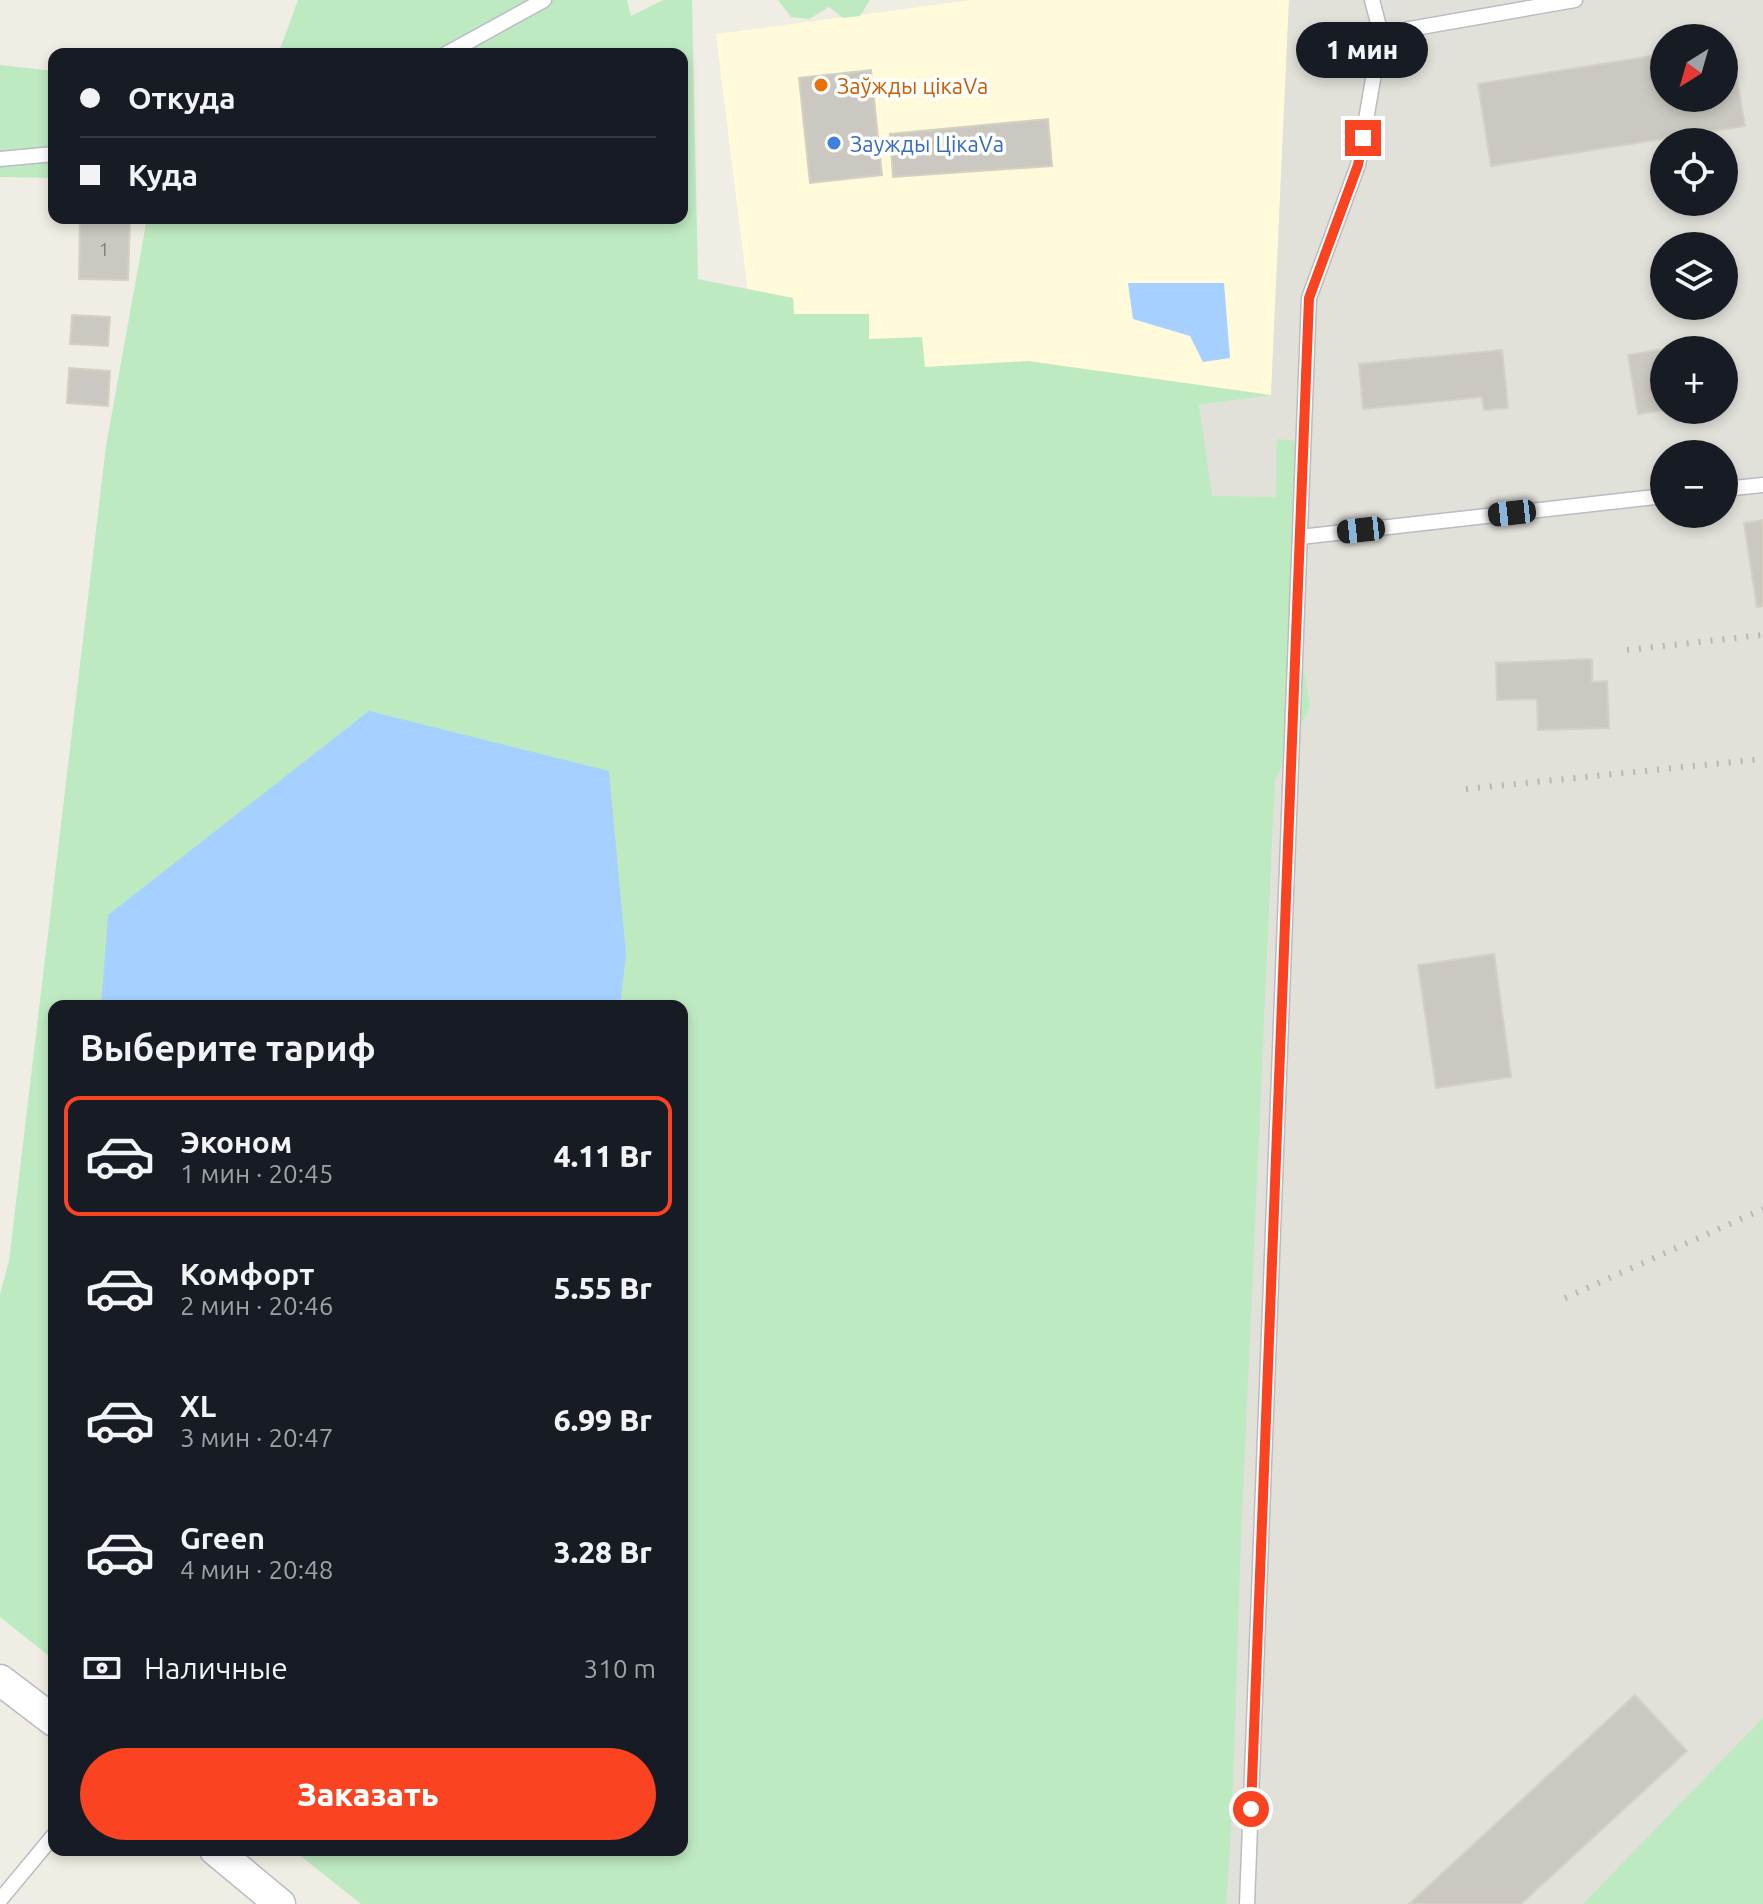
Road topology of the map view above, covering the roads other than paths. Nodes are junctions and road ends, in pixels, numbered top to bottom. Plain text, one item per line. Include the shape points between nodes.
1 (544, 0) edge
2 (1372, 0) edge
3 (1575, 0) edge
4 (1381, 34) junction
5 (457, 48) edge
6 (48, 155) edge
7 (0, 159) edge
8 (1763, 485) edge
9 (1738, 488) edge
10 (1650, 498) edge
11 (1300, 537) junction
12 (0, 1680) edge
13 (48, 1716) edge
14 (48, 1842) edge
15 (222, 1856) edge
16 (0, 1900) edge
17 (280, 1904) edge
18 (1247, 1904) edge

1 - 5 lane
2 - 4 lane
3 - 4 lane
4 - 11 lane via 1358,165 1309,298
6 - 7 lane
8 - 9 lane
10 - 11 lane
11 - 18 lane
12 - 13 street
14 - 16 lane
15 - 17 street

